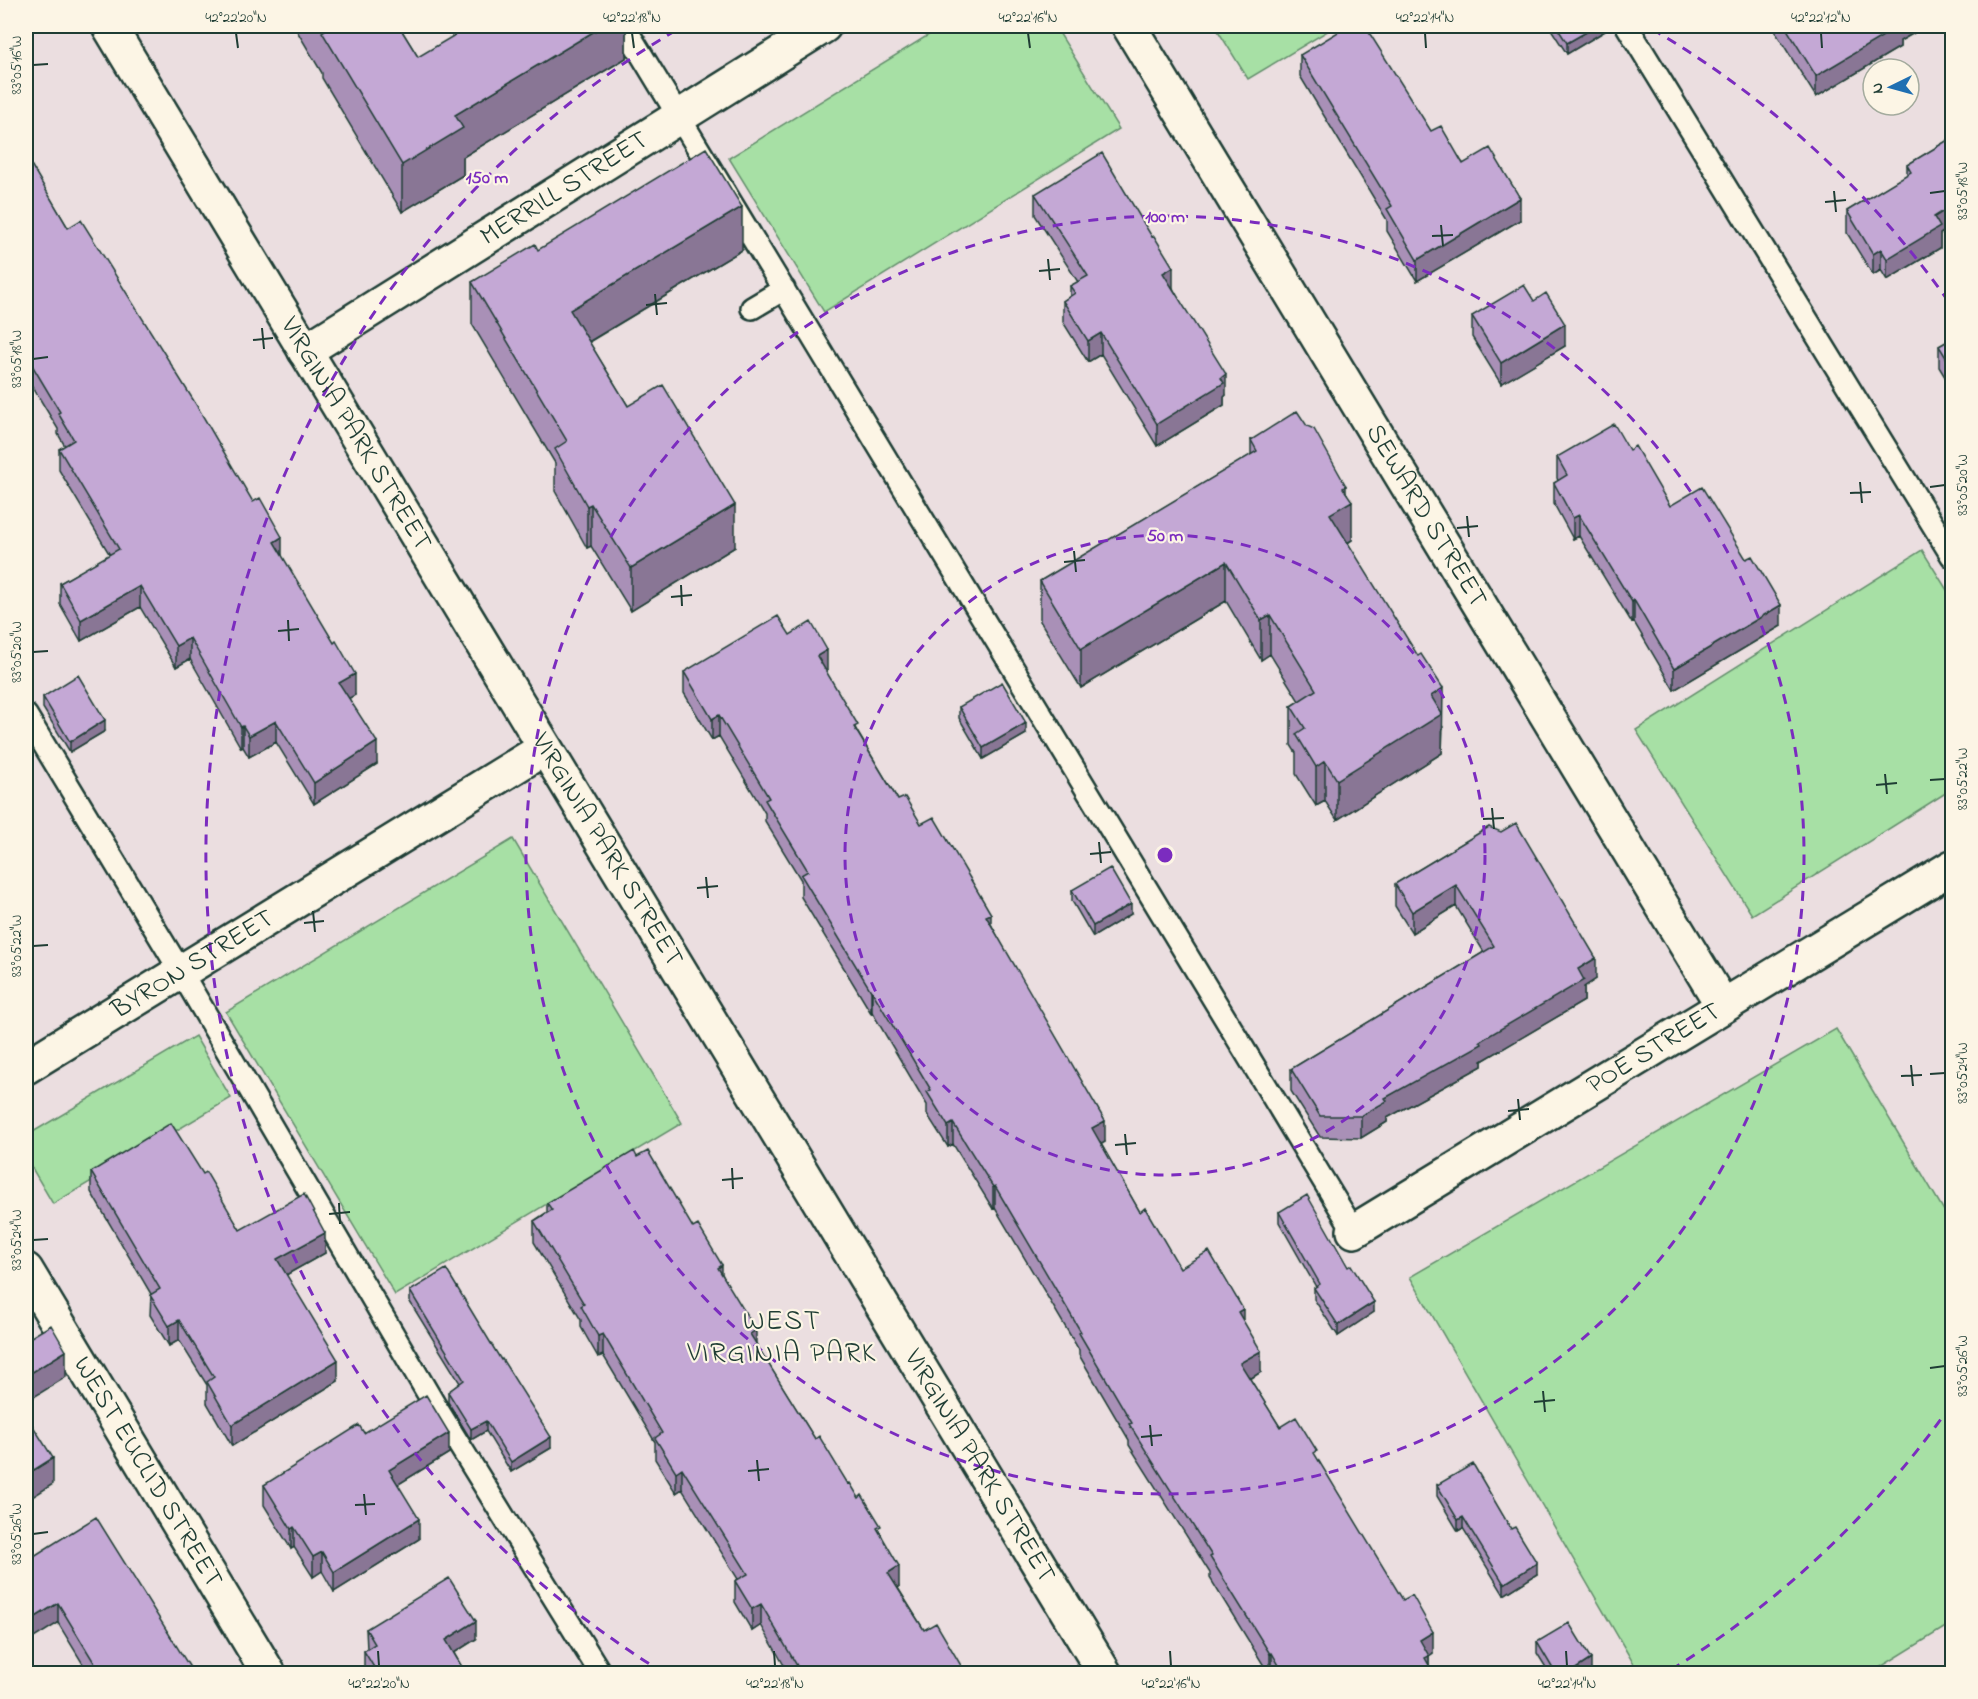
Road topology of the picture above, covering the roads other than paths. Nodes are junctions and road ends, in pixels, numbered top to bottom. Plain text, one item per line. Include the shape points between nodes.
1 (109, 26) edge
2 (624, 26) edge
3 (824, 26) edge
4 (1129, 26) edge
5 (1627, 26) edge
6 (679, 117) junction
7 (784, 289) junction
8 (752, 308) dead end
9 (305, 351) junction
10 (1953, 556) edge
11 (26, 715) edge
12 (545, 748) junction
13 (1953, 867) edge
14 (181, 972) junction
15 (1723, 1006) junction
16 (26, 1067) edge
17 (1354, 1231) joint
18 (26, 1270) edge
19 (269, 1674) edge
20 (601, 1674) edge
21 (1105, 1674) edge

1 - 9 street, VIRGINIA PARK STREET
2 - 6 lane
3 - 6 street, MERRILL STREET
4 - 15 street, SEWARD STREET
5 - 10 lane
6 - 7 lane
6 - 9 street, MERRILL STREET
7 - 8 lane
7 - 17 lane
9 - 12 street, VIRGINIA PARK STREET
11 - 14 lane
12 - 14 street, BYRON STREET
12 - 21 street, VIRGINIA PARK STREET
13 - 15 street, POE STREET
14 - 16 street, BYRON STREET
14 - 20 lane via 437,1409
15 - 17 street, POE STREET
18 - 19 street, WEST EUCLID STREET

